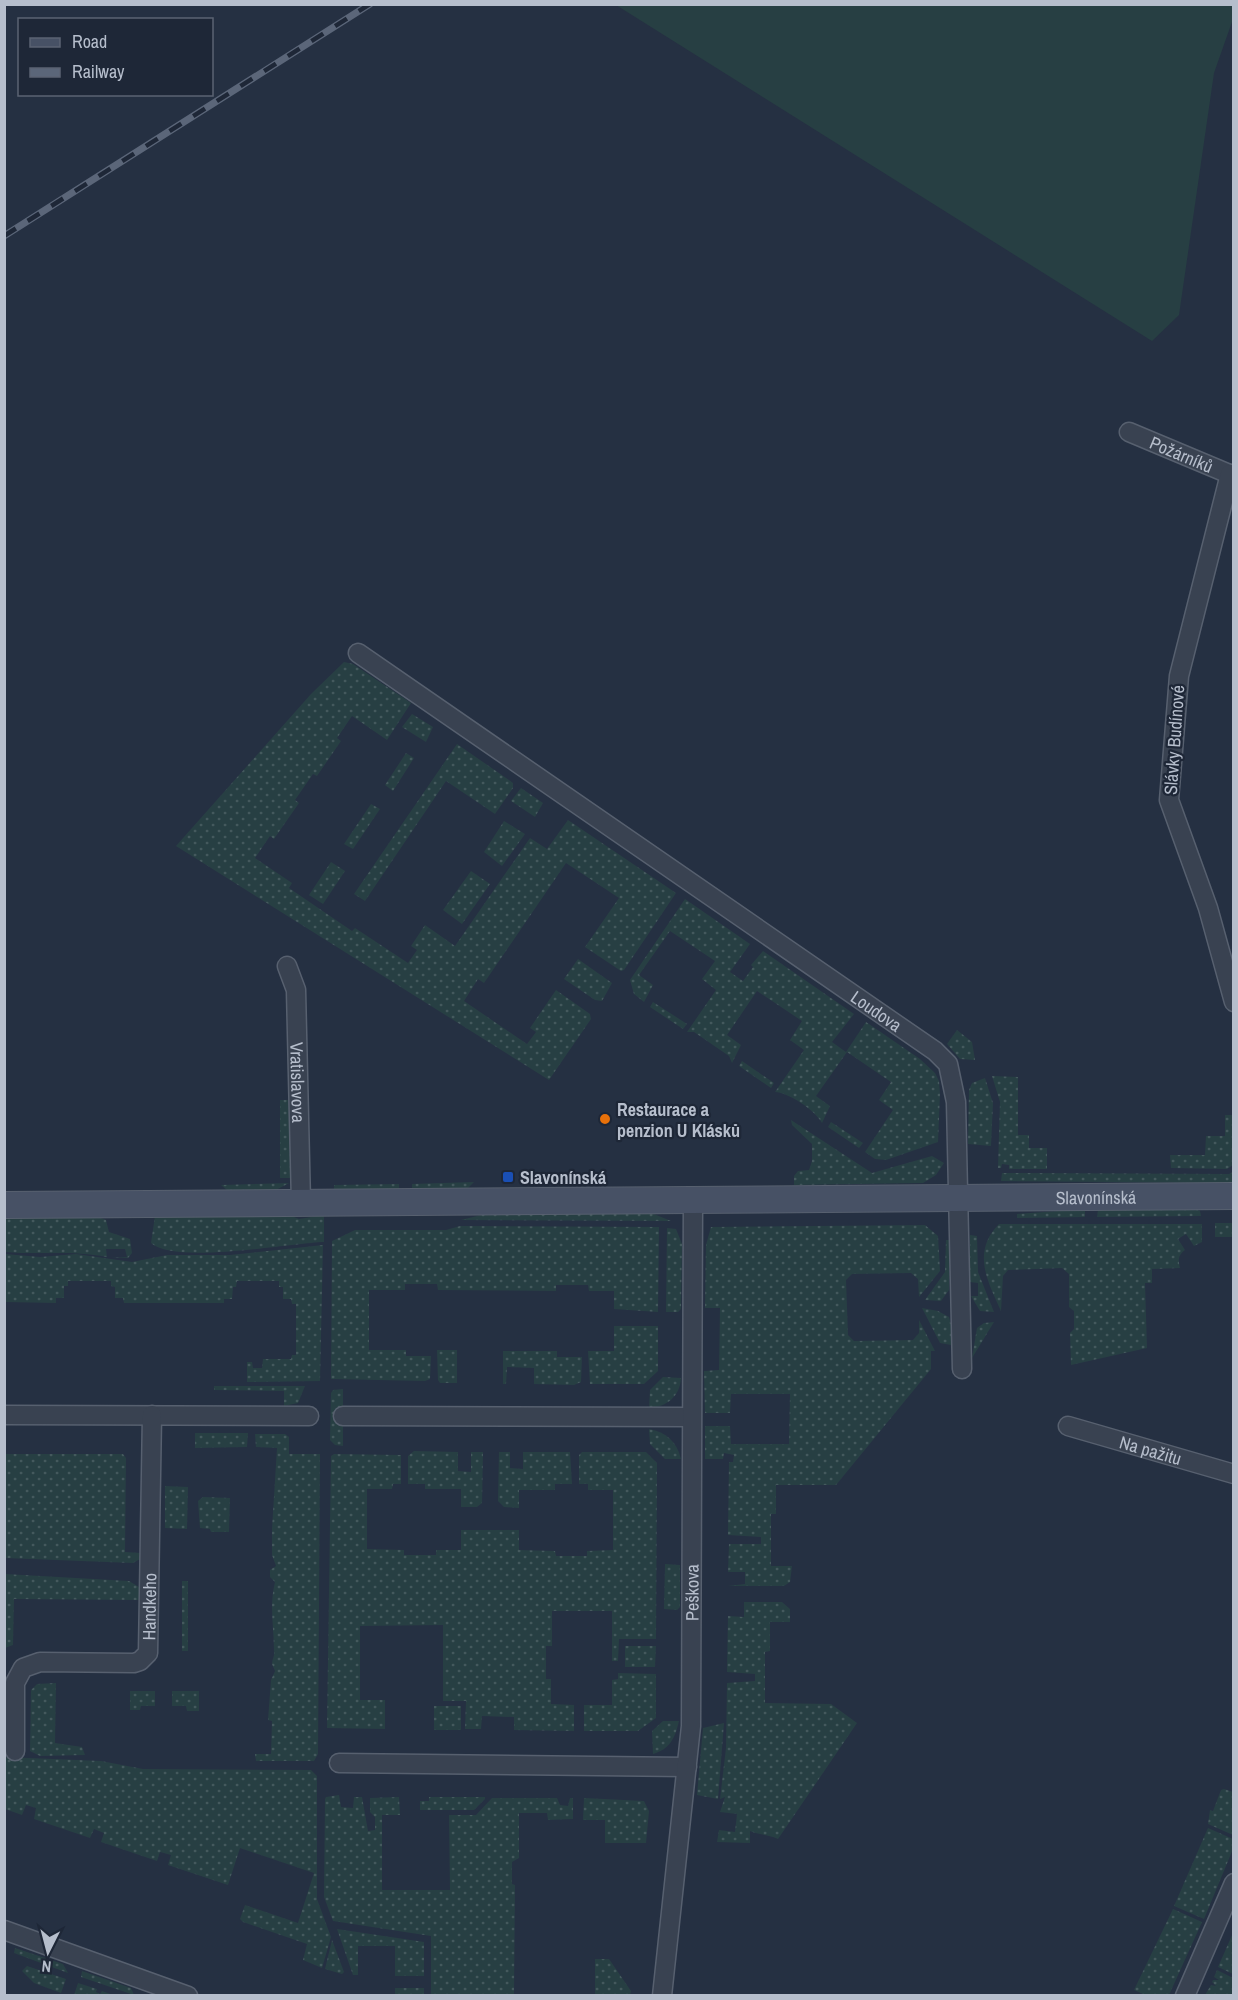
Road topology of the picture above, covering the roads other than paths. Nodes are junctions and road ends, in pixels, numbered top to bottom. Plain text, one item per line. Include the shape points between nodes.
1 (1129, 432) dead end
2 (1232, 475) edge
3 (358, 653) dead end
4 (287, 966) dead end
5 (1233, 1002) edge
6 (1233, 1196) edge
7 (960, 1198) junction
8 (693, 1200) junction
9 (301, 1203) junction
10 (4, 1204) edge
11 (962, 1369) dead end
12 (4, 1414) edge
13 (152, 1415) junction
14 (309, 1416) dead end
15 (343, 1416) dead end
16 (691, 1417) junction
17 (1068, 1426) dead end
18 (1233, 1474) edge
19 (15, 1751) dead end
20 (339, 1763) dead end
21 (687, 1767) junction
22 (1233, 1883) edge
23 (4, 1930) edge
24 (188, 1995) edge
25 (662, 1995) edge
26 (1185, 1995) edge

1 - 2 street, Požárníků
2 - 5 street, Slávky Budínové via 1179,676 1169,800 1208,908
3 - 7 street, Loudova via 935,1051 948,1064 956,1102
4 - 9 street, Vratislavova via 296,990
6 - 7 main road, Slavonínská
7 - 8 main road, Slavonínská
7 - 11 street
8 - 9 main road, Slavonínská
8 - 16 street, Peškova
9 - 10 main road, Slavonínská
12 - 13 street
13 - 14 street
13 - 19 street, Handkeho via 148,1653 134,1663 40,1662 23,1668 15,1683
15 - 16 street
16 - 21 street, Peškova via 691,1725
17 - 18 street, Na pažitu
20 - 21 street
21 - 25 street, Peškova
22 - 26 street
23 - 24 street

